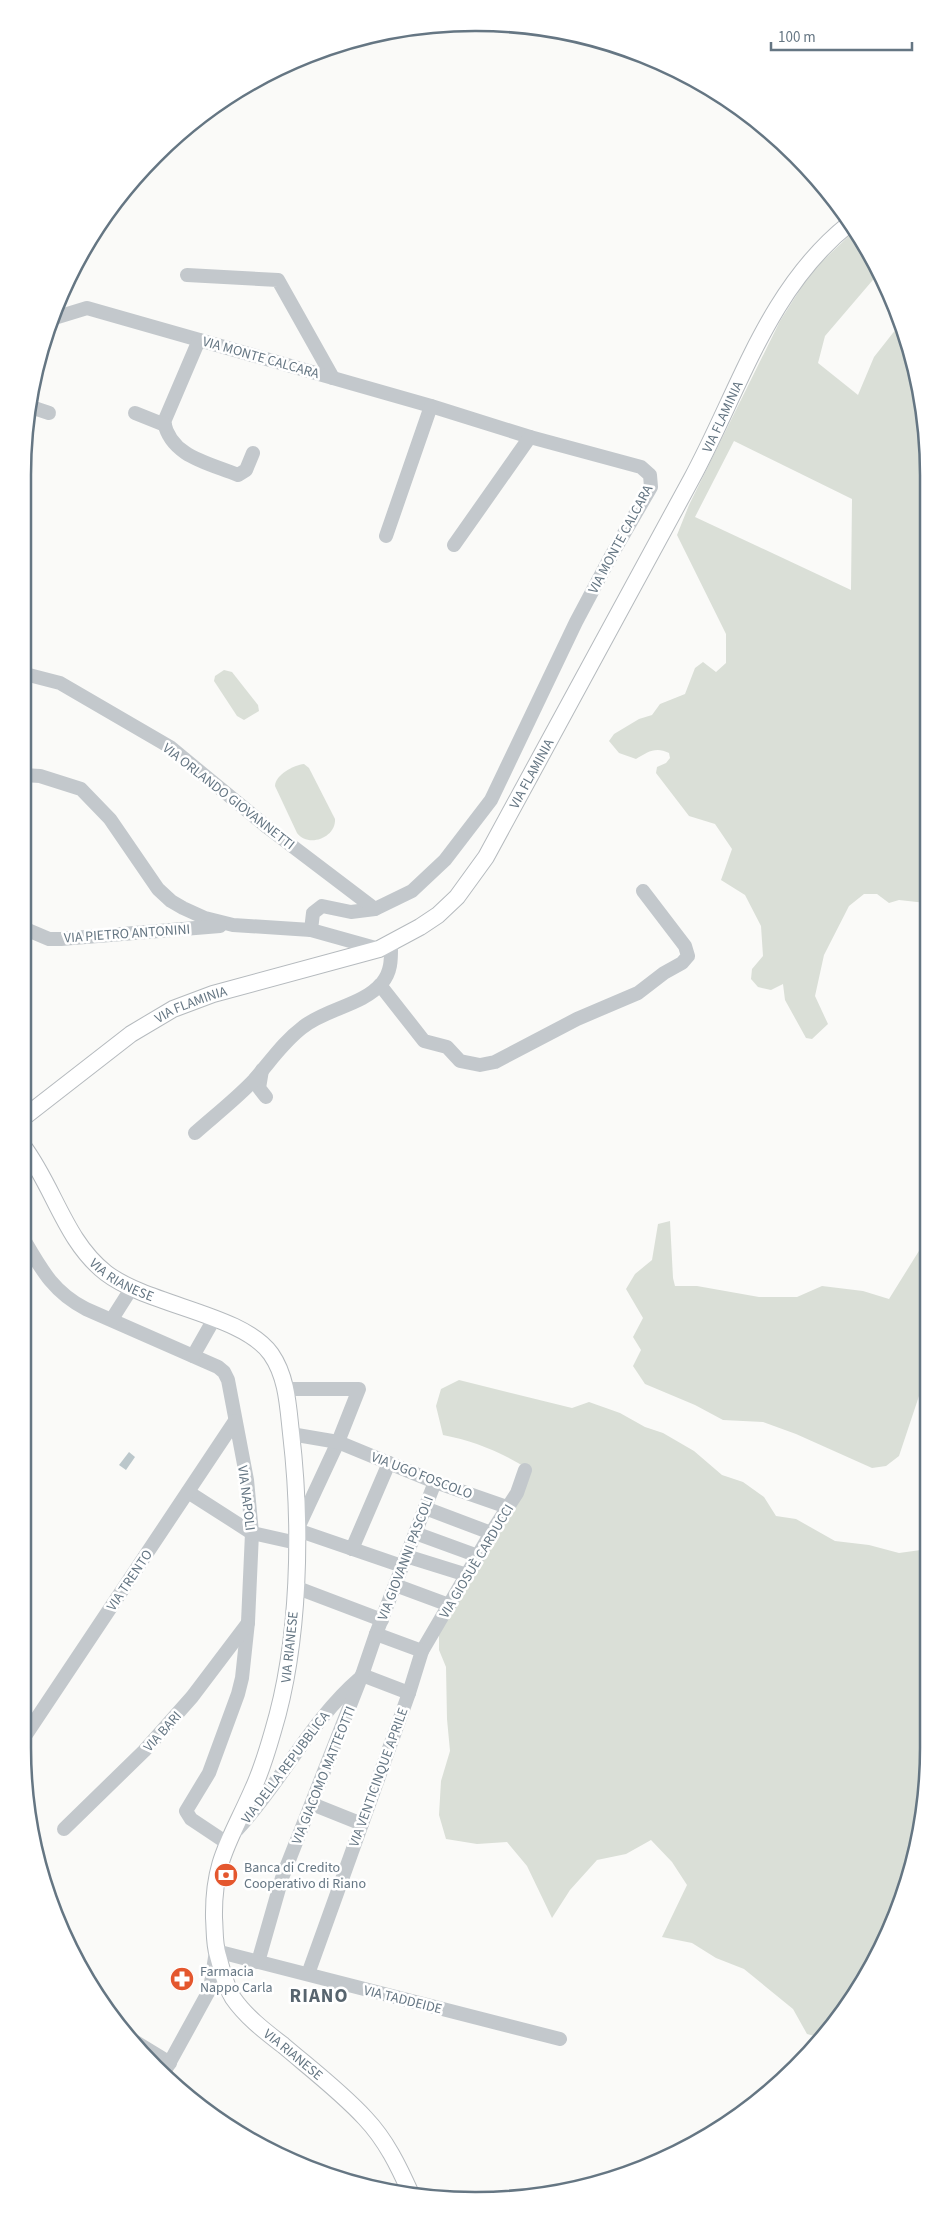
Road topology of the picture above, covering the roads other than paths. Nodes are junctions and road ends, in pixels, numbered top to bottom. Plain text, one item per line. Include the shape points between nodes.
1 (844, 228) edge
2 (187, 275) dead end
3 (61, 316) edge
4 (199, 340) junction
5 (333, 378) junction
6 (431, 406) junction
7 (37, 409) edge
8 (49, 413) dead end
9 (135, 413) dead end
10 (165, 425) junction
11 (530, 438) junction
12 (253, 453) dead end
13 (386, 536) dead end
14 (454, 545) dead end
15 (31, 676) edge
16 (31, 776) edge
17 (40, 776) junction
18 (31, 780) edge
19 (643, 891) dead end
20 (375, 909) junction
21 (233, 925) junction
22 (310, 930) junction
23 (31, 931) edge
24 (385, 946) junction
25 (380, 985) junction
26 (262, 1070) junction
27 (266, 1097) dead end
28 (31, 1111) edge
29 (195, 1134) dead end
30 (31, 1160) edge
31 (31, 1253) edge
32 (131, 1289) junction
33 (214, 1319) junction
34 (112, 1320) junction
35 (193, 1356) junction
36 (285, 1389) junction
37 (235, 1421) junction
38 (291, 1434) junction
39 (338, 1442) junction
40 (389, 1463) junction
41 (525, 1470) dead end
42 (435, 1482) junction
43 (188, 1492) junction
44 (507, 1507) junction
45 (425, 1508) junction
46 (252, 1533) junction
47 (415, 1533) junction
48 (491, 1533) junction
49 (297, 1537) junction
50 (352, 1549) junction
51 (478, 1556) junction
52 (404, 1561) junction
53 (467, 1575) junction
54 (395, 1585) junction
55 (295, 1587) junction
56 (449, 1605) junction
57 (382, 1620) junction
58 (248, 1622) junction
59 (376, 1634) junction
60 (422, 1652) junction
61 (362, 1675) junction
62 (409, 1693) junction
63 (31, 1726) edge
64 (312, 1804) junction
65 (362, 1824) junction
66 (64, 1830) dead end
67 (228, 1841) junction
68 (216, 1951) junction
69 (258, 1962) junction
70 (308, 1974) junction
71 (560, 2039) dead end
72 (168, 2067) edge
73 (407, 2186) edge

1 - 24 main road, VIA FLAMINIA via 810,260 778,306 692,478 478,870 457,897 438,914
2 - 5 street via 278,280
3 - 4 street, VIA MONTE CALCARA via 87,308
4 - 5 street, VIA MONTE CALCARA
4 - 10 street
5 - 6 street, VIA MONTE CALCARA
6 - 11 street, VIA MONTE CALCARA
6 - 13 street
7 - 8 street
9 - 10 street
10 - 12 street via 171,440 185,454 238,475 246,470
11 - 14 street
11 - 20 street, VIA MONTE CALCARA via 641,466 650,475 651,487 576,622 491,800 432,874 406,894
15 - 20 street, VIA ORLANDO GIOVANNETTI via 60,683 170,747 267,827
16 - 17 street, VIA PIETRO ANTONINI
17 - 18 street
17 - 21 street, VIA PIETRO ANTONINI via 81,789 110,819 158,889 171,901 191,912
19 - 25 street via 685,946 688,956 682,963 638,993 577,1019 495,1062 480,1065 460,1061 447,1047 424,1041
20 - 22 street, VIA MONTE CALCARA via 351,912 322,906 312,913
21 - 22 street, VIA PIETRO ANTONINI
21 - 23 street, VIA PIETRO ANTONINI via 61,939
22 - 24 street
24 - 25 street via 390,969
24 - 28 main road, VIA FLAMINIA via 213,994 173,1009 131,1034
25 - 26 street via 362,998 307,1023 286,1041
26 - 27 street via 259,1088
26 - 29 street
30 - 32 main road, VIA RIANESE via 83,1250 100,1268
31 - 34 street, VIA NAPOLI via 58,1291 86,1309
32 - 33 main road, VIA RIANESE
32 - 34 street
33 - 35 street
33 - 36 main road, VIA RIANESE via 240,1330 264,1346 276,1363
34 - 35 street, VIA NAPOLI
35 - 37 street, VIA NAPOLI via 224,1372
36 - 38 main road, VIA RIANESE
36 - 39 street via 360,1389
37 - 43 street, VIA TRENTO
37 - 46 street, VIA NAPOLI
38 - 39 street, VIA UGO FOSCOLO
38 - 49 main road, VIA RIANESE
39 - 40 street, VIA UGO FOSCOLO
39 - 49 street
40 - 42 street, VIA UGO FOSCOLO
40 - 50 street
41 - 44 street, VIA GIOSUÈ CARDUCCI via 517,1493
42 - 44 street, VIA UGO FOSCOLO
42 - 45 street, VIA GIOVANNI PASCOLI
43 - 46 street
43 - 63 street, VIA TRENTO
44 - 48 street, VIA GIOSUÈ CARDUCCI
45 - 47 street, VIA GIOVANNI PASCOLI
45 - 48 street
46 - 49 street
46 - 58 street, VIA NAPOLI
47 - 51 street
47 - 52 street, VIA GIOVANNI PASCOLI
48 - 51 street, VIA GIOSUÈ CARDUCCI
49 - 50 street
49 - 55 main road, VIA RIANESE
50 - 52 street
51 - 53 street, VIA GIOSUÈ CARDUCCI
52 - 53 street
52 - 54 street, VIA GIOVANNI PASCOLI
53 - 56 street, VIA GIOSUÈ CARDUCCI
54 - 56 street
54 - 57 street, VIA GIOVANNI PASCOLI
55 - 57 street
55 - 67 main road, VIA RIANESE via 282,1701 257,1780
56 - 60 street, VIA GIOSUÈ CARDUCCI
57 - 59 street, VIA GIOVANNI PASCOLI
58 - 66 street, VIA BARI via 192,1697 144,1751
58 - 67 street, VIA NAPOLI via 238,1694 209,1773 186,1811 191,1819
59 - 60 street
59 - 61 street, VIA GIOVANNI PASCOLI
60 - 62 street, VIA GIOSUÈ CARDUCCI
61 - 62 street
61 - 64 street, VIA GIACOMO MATTEOTTI
61 - 67 street, VIA DELLA REPUBBLICA via 330,1707 261,1802
62 - 65 street, VIA VENTICINQUE APRILE
64 - 65 street
64 - 69 street, VIA GIACOMO MATTEOTTI via 282,1878
65 - 70 street, VIA VENTICINQUE APRILE
67 - 68 main road, VIA RIANESE via 219,1864 215,1889
68 - 69 street, VIA TADDEIDE
68 - 72 street via 210,1989
68 - 73 main road, VIA RIANESE via 227,1985 239,2005 364,2117 389,2150
69 - 70 street, VIA TADDEIDE
70 - 71 street, VIA TADDEIDE

